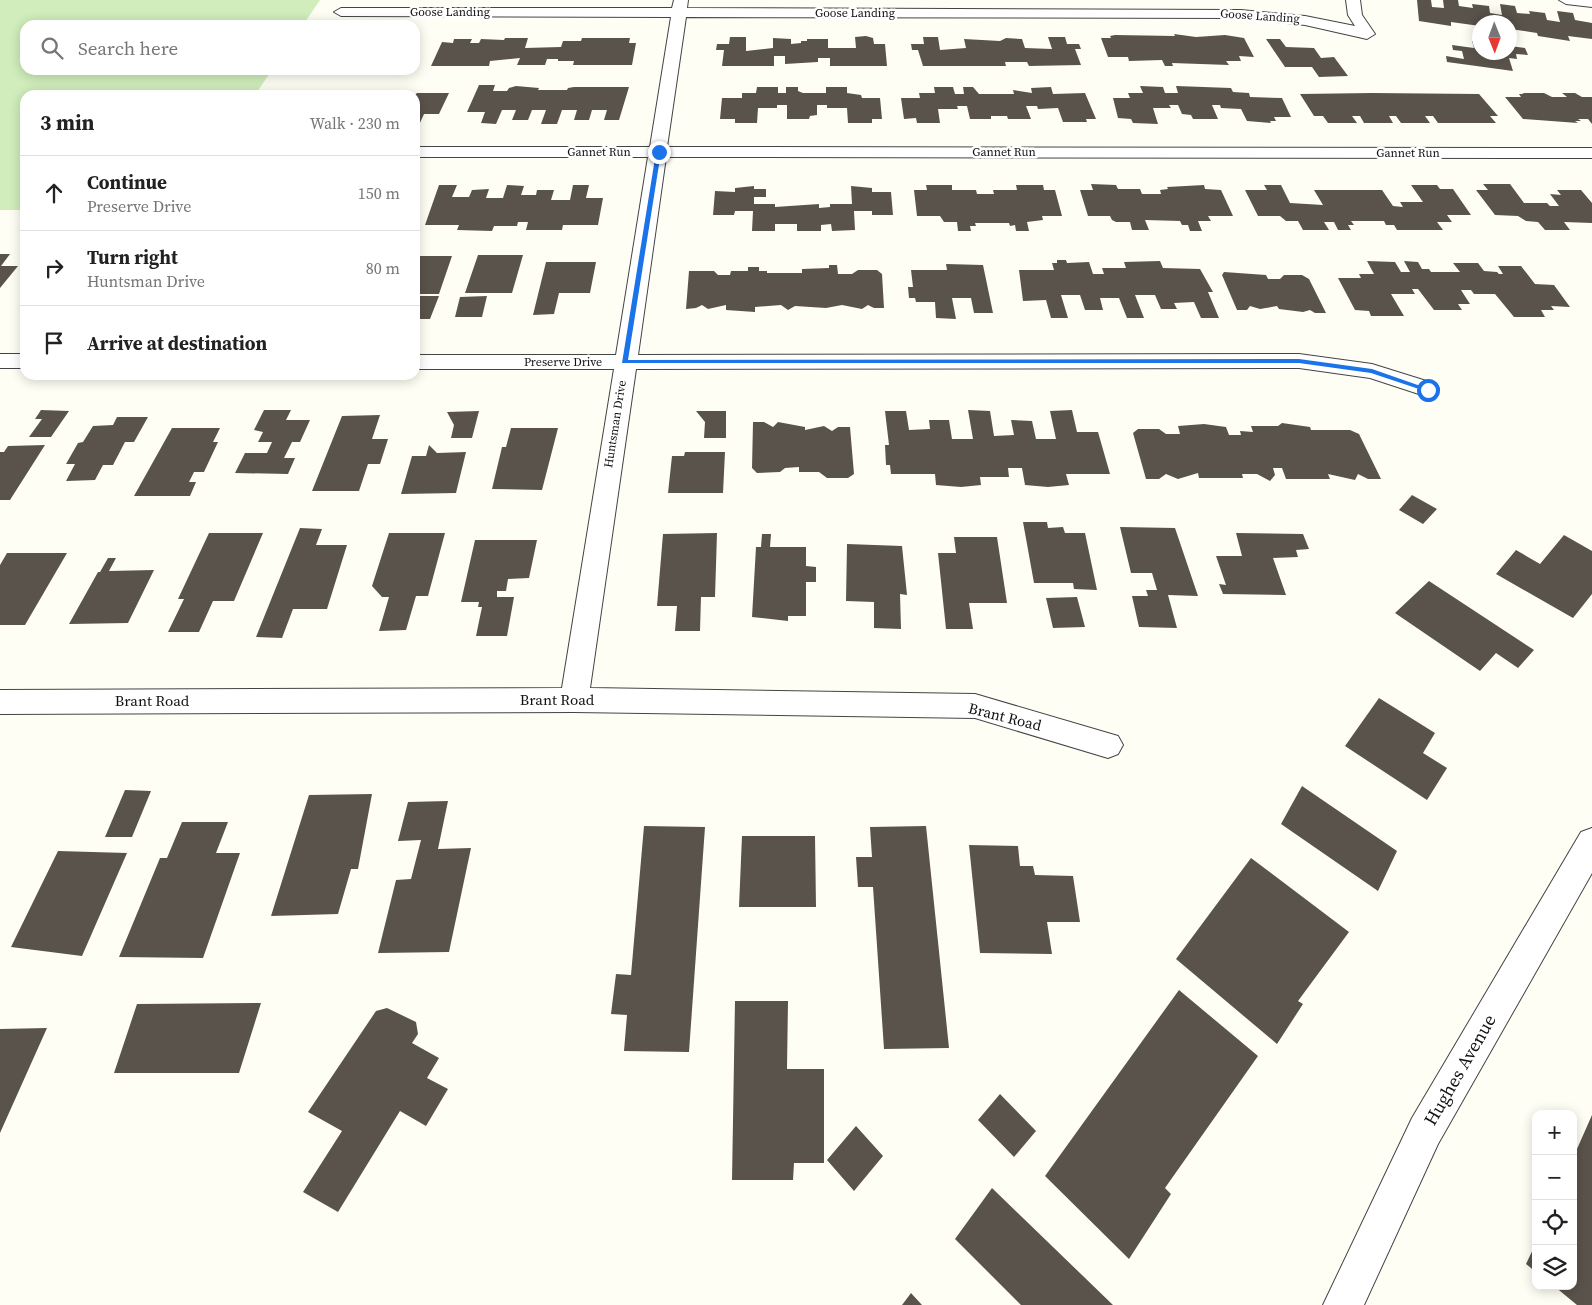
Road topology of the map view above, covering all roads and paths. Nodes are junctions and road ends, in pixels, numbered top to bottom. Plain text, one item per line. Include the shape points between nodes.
1 (1353, 0) edge
2 (1566, 0) edge
3 (1592, 3) edge
4 (680, 6) edge
5 (341, 12) dead end
6 (420, 152) edge
7 (659, 152) junction
8 (1592, 153) edge
9 (0, 361) edge
10 (20, 361) edge
11 (420, 362) edge
12 (624, 362) junction
13 (1428, 390) dead end
14 (574, 700) junction
15 (0, 702) edge
16 (1108, 745) dead end
17 (1592, 843) edge
18 (1343, 1305) edge

1 - 4 street, Goose Landing via 1355,14 1367,34 1288,16 1241,14
2 - 3 street
4 - 5 street, Goose Landing
4 - 7 street, Huntsman Drive
6 - 7 street, Gannet Run
7 - 8 street, Gannet Run
7 - 12 street, Huntsman Drive
9 - 10 street
11 - 12 street, Preserve Drive
12 - 13 street, Preserve Drive via 1299,361 1372,371
12 - 14 street, Huntsman Drive
14 - 15 street, Brant Road
14 - 16 street, Brant Road via 975,706
17 - 18 street, Hughes Avenue via 1424,1131

